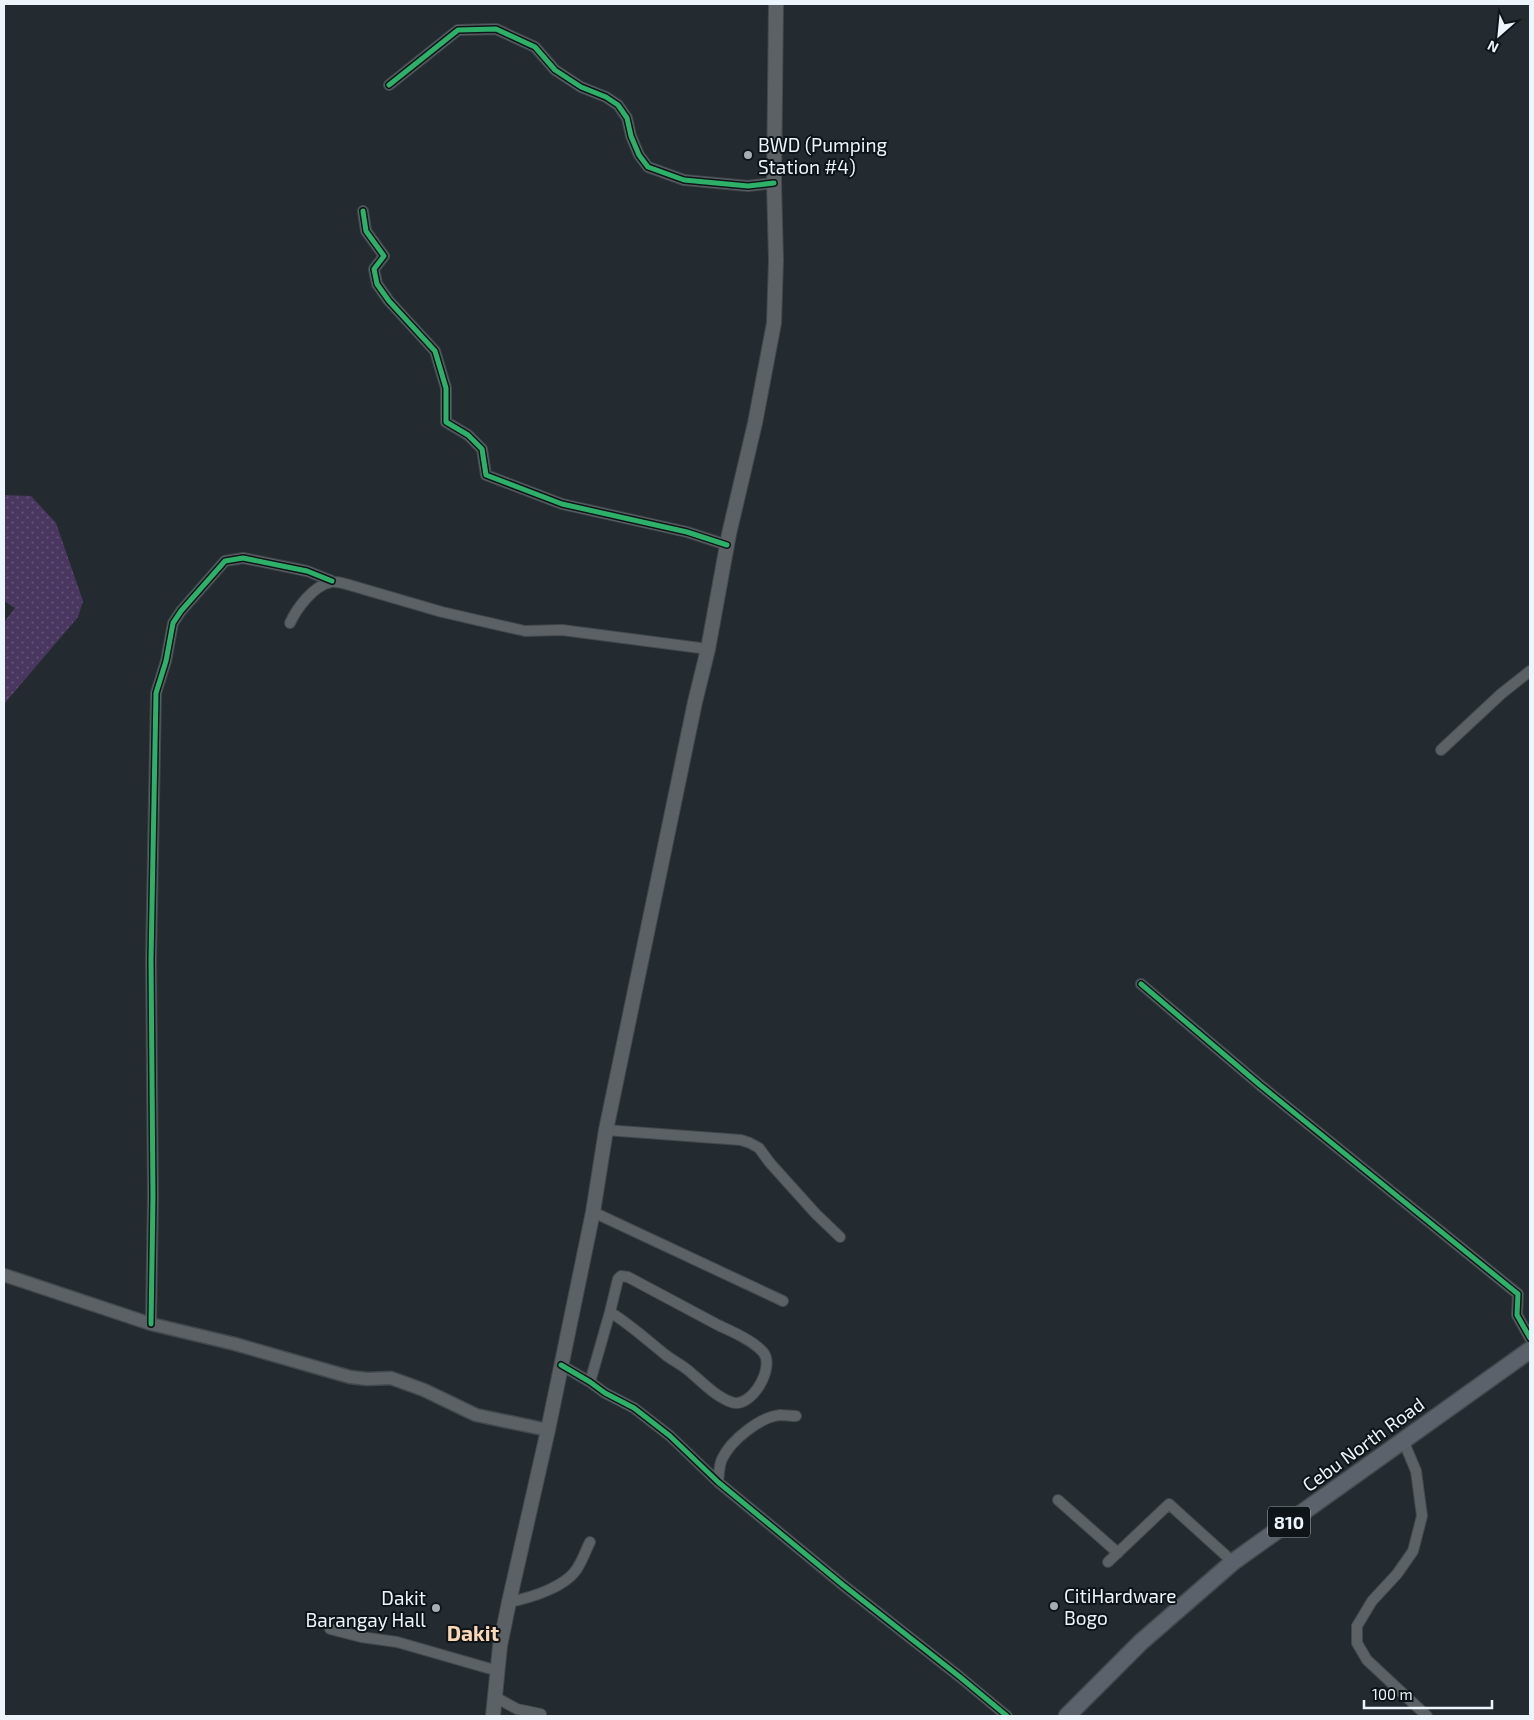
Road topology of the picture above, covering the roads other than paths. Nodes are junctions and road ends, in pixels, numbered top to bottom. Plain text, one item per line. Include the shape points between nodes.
1 (776, 4) edge
2 (389, 85) dead end
3 (774, 183) junction
4 (363, 211) dead end
5 (727, 545) junction
6 (332, 582) junction
7 (290, 623) dead end
8 (708, 649) junction
9 (1530, 670) edge
10 (1441, 750) dead end
11 (1141, 984) dead end
12 (606, 1130) junction
13 (593, 1212) junction
14 (840, 1237) dead end
15 (4, 1275) edge
16 (784, 1301) dead end
17 (610, 1312) junction
18 (151, 1324) junction
19 (1530, 1338) edge
20 (1530, 1350) edge
21 (561, 1365) junction
22 (590, 1382) junction
23 (796, 1416) dead end
24 (548, 1430) junction
25 (1403, 1440) junction
26 (718, 1482) junction
27 (1058, 1500) dead end
28 (590, 1542) dead end
29 (1118, 1553) junction
30 (1108, 1562) dead end
31 (1234, 1562) junction
32 (509, 1602) junction
33 (330, 1629) dead end
34 (498, 1671) junction
35 (495, 1697) junction
36 (541, 1714) dead end
37 (493, 1716) edge
38 (1007, 1716) edge
39 (1067, 1716) edge
40 (1427, 1716) edge

1 - 3 main road
2 - 3 street via 458,30 496,29 535,47 555,70 618,105 648,167 684,180 748,186
3 - 5 main road via 774,323
4 - 5 street via 366,231 384,256 374,269 377,284 436,351 446,388 446,422 468,434 482,449 486,475 562,504 687,532
5 - 8 main road
6 - 7 street via 318,588 295,612
6 - 8 street via 526,631 562,630
6 - 18 street via 307,571 243,558 225,561 181,611 171,630 156,693 151,960
8 - 12 main road
9 - 10 street
11 - 19 street via 1518,1294 1516,1316
12 - 13 main road
12 - 14 street via 750,1143 759,1148 770,1164
13 - 16 street
13 - 21 main road
15 - 18 street
17 - 17 street via 732,1403 746,1401 764,1376 767,1358 762,1351 742,1337 628,1277 618,1279
17 - 22 street
18 - 24 street via 350,1377 391,1378 476,1415
20 - 25 highway, Cebu North Road / 810
21 - 22 street
21 - 24 main road
22 - 26 street via 634,1408 670,1436
23 - 26 street via 780,1415 750,1427 722,1459
24 - 32 main road
25 - 31 highway, Cebu North Road / 810
25 - 40 street via 1416,1471 1422,1516 1413,1551 1372,1601 1357,1626 1357,1643 1367,1660
26 - 38 street
27 - 29 street
28 - 32 street via 578,1569 564,1582 527,1599
29 - 30 street
29 - 31 street via 1169,1504
31 - 39 highway, Cebu North Road / 810 via 1140,1642
32 - 34 main road
33 - 34 street via 397,1642
34 - 35 main road
35 - 36 street via 517,1710
35 - 37 main road

